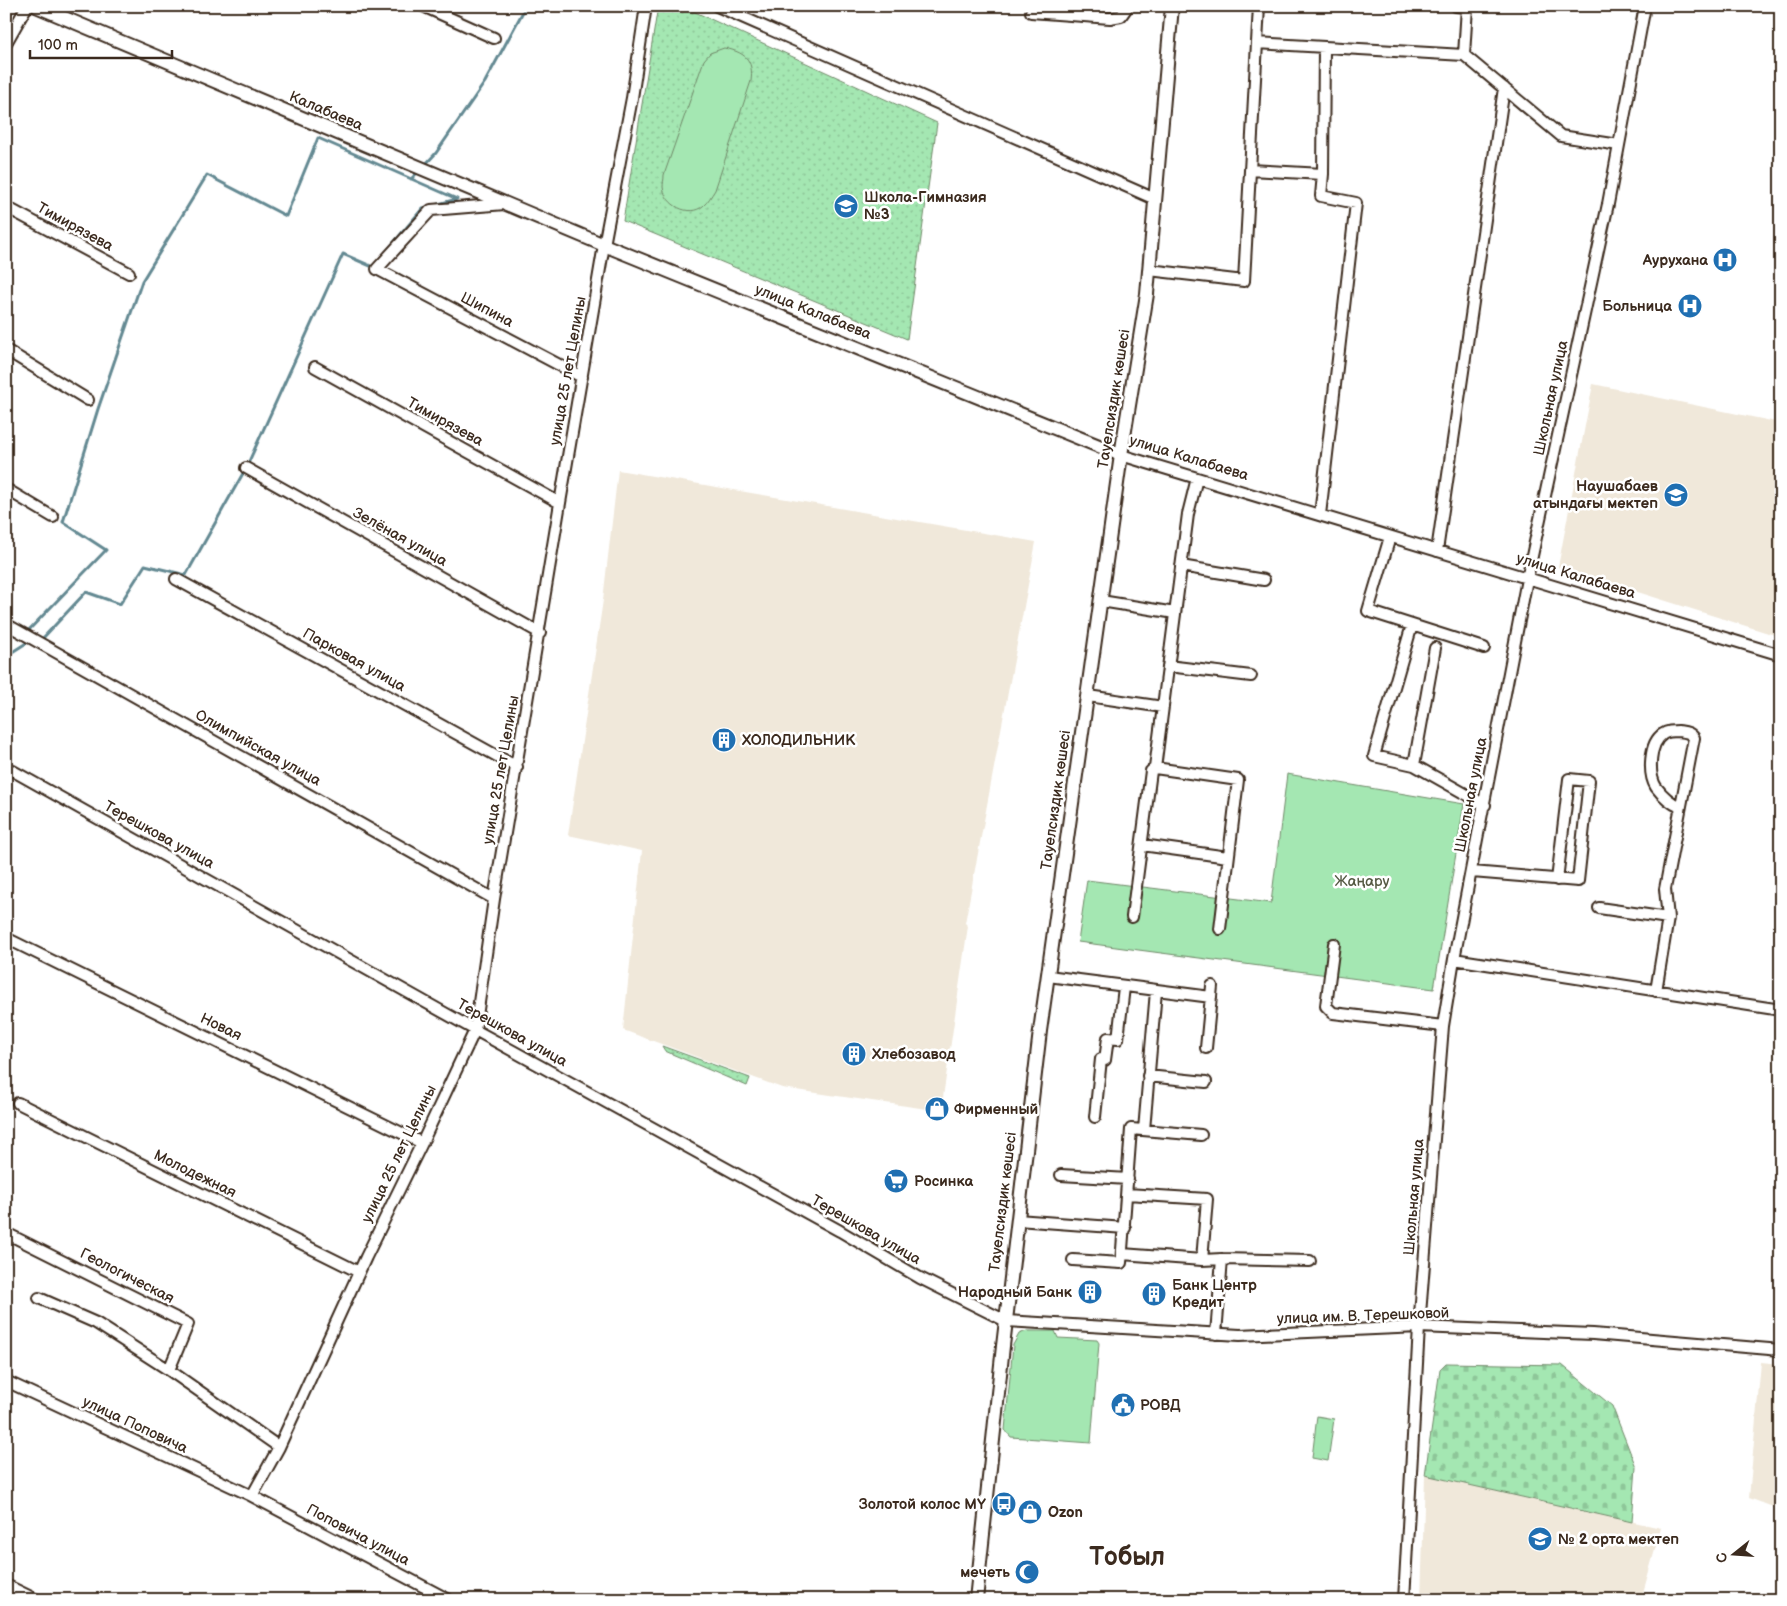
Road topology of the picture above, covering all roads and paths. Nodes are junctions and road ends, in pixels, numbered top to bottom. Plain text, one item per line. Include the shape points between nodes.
1 (27, 6) edge
2 (36, 6) edge
3 (422, 6) edge
4 (646, 6) edge
5 (717, 6) edge
6 (1128, 6) edge
7 (1172, 6) edge
8 (1260, 6) edge
9 (1456, 6) edge
10 (1645, 6) edge
11 (1031, 12) dead end
12 (494, 38) dead end
13 (1257, 42) junction
14 (6, 43) edge
15 (1324, 47) junction
16 (1464, 55) junction
17 (1504, 88) junction
18 (1619, 145) junction
19 (1250, 170) junction
20 (1322, 174) junction
21 (1155, 199) junction
22 (505, 204) junction
23 (6, 207) edge
24 (604, 245) junction
25 (1149, 270) junction
26 (129, 274) dead end
27 (6, 350) edge
28 (315, 367) dead end
29 (582, 377) junction
30 (88, 400) dead end
31 (1121, 455) junction
32 (246, 468) dead end
33 (1197, 478) junction
34 (6, 489) edge
35 (560, 504) junction
36 (1320, 515) junction
37 (53, 517) dead end
38 (1390, 537) junction
39 (1437, 551) junction
40 (1181, 566) junction
41 (176, 579) dead end
42 (1527, 579) junction
43 (1264, 580) dead end
44 (1101, 601) junction
45 (1175, 613) junction
46 (6, 624) edge
47 (1412, 625) junction
48 (540, 633) junction
49 (1435, 648) dead end
50 (1484, 648) dead end
51 (1781, 655) edge
52 (1168, 666) junction
53 (1251, 676) dead end
54 (1088, 696) junction
55 (1163, 707) junction
56 (1414, 765) junction
57 (6, 767) edge
58 (517, 767) junction
59 (1155, 768) junction
60 (1484, 805) junction
61 (1680, 807) junction
62 (1142, 845) junction
63 (1228, 857) junction
64 (1472, 872) junction
65 (1557, 880) junction
66 (494, 899) junction
67 (1599, 908) dead end
68 (1132, 917) dead end
69 (1668, 918) junction
70 (1220, 928) dead end
71 (6, 938) edge
72 (1334, 944) dead end
73 (1454, 959) junction
74 (1048, 976) junction
75 (1212, 986) dead end
76 (1124, 987) junction
77 (1156, 991) junction
78 (1656, 991) junction
79 (1211, 998) junction
80 (1781, 1010) edge
81 (1443, 1026) junction
82 (475, 1030) junction
83 (1206, 1048) dead end
84 (1148, 1076) junction
85 (1206, 1082) dead end
86 (18, 1103) dead end
87 (1095, 1117) dead end
88 (1144, 1130) junction
89 (1201, 1135) dead end
90 (422, 1143) junction
91 (1061, 1174) dead end
92 (1128, 1179) junction
93 (1127, 1194) junction
94 (1018, 1220) junction
95 (1124, 1228) junction
96 (6, 1233) edge
97 (1122, 1254) junction
98 (1222, 1259) junction
99 (1073, 1260) dead end
100 (1202, 1260) junction
101 (1310, 1261) dead end
102 (359, 1272) junction
103 (39, 1298) dead end
104 (1006, 1321) junction
105 (1419, 1327) junction
106 (1216, 1334) junction
107 (1781, 1350) edge
108 (169, 1370) junction
109 (6, 1381) edge
110 (278, 1447) junction
111 (252, 1496) junction
112 (6, 1585) edge
113 (37, 1600) edge
114 (449, 1600) edge
115 (976, 1600) edge
116 (1404, 1600) edge

1 - 14 street
2 - 22 street, Калабаева
3 - 12 street
4 - 24 street, улица 25 лет Целины
5 - 21 street
6 - 11 street via 1121,16 1110,18
7 - 21 street, Тауелсиздик көшесі
8 - 13 street
9 - 16 street via 1468,7
10 - 18 street, Школьная улица
13 - 15 street
13 - 19 street
15 - 16 street
15 - 20 street
16 - 17 street
17 - 18 street via 1562,136
17 - 39 street
18 - 42 street, Школьная улица
19 - 20 street
19 - 25 street via 1244,281
20 - 36 street via 1321,196 1356,203
21 - 25 street, Тауелсиздик көшесі
22 - 24 street, Калабаева
22 - 29 street, Шипина via 431,210 377,269
23 - 26 street, Тимирязева
24 - 29 street, улица 25 лет Целины
24 - 31 street, улица Калабаева
25 - 31 street, Тауелсиздик көшесі
27 - 30 street
28 - 35 street, Тимирязева
29 - 35 street, улица 25 лет Целины
31 - 33 street, улица Калабаева
31 - 44 street, Тауелсиздик көшесі
32 - 48 street, Зелёная улица
33 - 36 street, улица Калабаева
33 - 40 street
34 - 37 street
35 - 48 street, улица 25 лет Целины
36 - 38 street, улица Калабаева
38 - 39 street, улица Калабаева
38 - 47 street via 1368,611
39 - 42 street, улица Калабаева
40 - 43 street
40 - 45 street
41 - 58 street, Парковая улица
42 - 51 street, улица Калабаева
42 - 60 street, Школьная улица
44 - 45 street
44 - 54 street, Тауелсиздик көшесі
45 - 52 street
46 - 66 street, Олимпийская улица
47 - 50 street
47 - 56 street via 1374,756
48 - 58 street, улица 25 лет Целины
49 - 56 street
52 - 53 street
52 - 55 street
54 - 55 street
54 - 74 street, Тауелсиздик көшесі
55 - 59 street
56 - 60 street
57 - 82 street, Терешкова улица
58 - 66 street, улица 25 лет Целины
59 - 62 street via 1151,771
59 - 63 street via 1238,780
60 - 64 street, Школьная улица
61 - 61 street via 1694,738 1684,732 1668,731 1655,741 1650,771 1656,787
61 - 69 street via 1665,889
62 - 63 street
62 - 68 street
63 - 70 street
64 - 65 street
64 - 73 street, Школьная улица
65 - 65 street via 1578,881 1589,782 1570,779
66 - 82 street, улица 25 лет Целины
67 - 69 street
69 - 78 street
71 - 90 street, Новая
72 - 81 street via 1326,1006 1333,1014
73 - 78 street
73 - 81 street, Школьная улица
74 - 76 street
74 - 94 street, Тауелсиздик көшесі
75 - 79 street
76 - 77 street
76 - 87 street via 1118,1039 1108,1038 1105,1060 1101,1059
77 - 79 street
77 - 84 street
78 - 80 street
79 - 83 street
81 - 105 street, Школьная улица
82 - 90 street, улица 25 лет Целины
82 - 104 street, Терешкова улица via 920,1278
84 - 85 street
84 - 88 street
86 - 102 street, Молодежная
88 - 89 street
88 - 92 street via 1131,1129
90 - 102 street, улица 25 лет Целины
91 - 92 street
92 - 93 street
93 - 95 street
93 - 100 street via 1207,1199
94 - 95 street
94 - 104 street, Тауелсиздик көшесі
95 - 97 street
96 - 108 street, Геологическая via 188,1324
97 - 99 street via 1121,1263
97 - 100 street
98 - 100 street
98 - 101 street
98 - 106 street
102 - 110 street, улица 25 лет Целины
103 - 108 street via 96,1323
104 - 106 street, улица им. В. Терешковой
104 - 115 street, Тауелсиздик көшесі
105 - 106 street, улица им. В. Терешковой
105 - 107 street, улица им. В. Терешковой via 1593,1334
105 - 116 street, Школьная улица
108 - 110 street
109 - 111 street, улица Поповича
110 - 111 street, улица 25 лет Целины
111 - 114 street, Поповича улица
112 - 113 street

